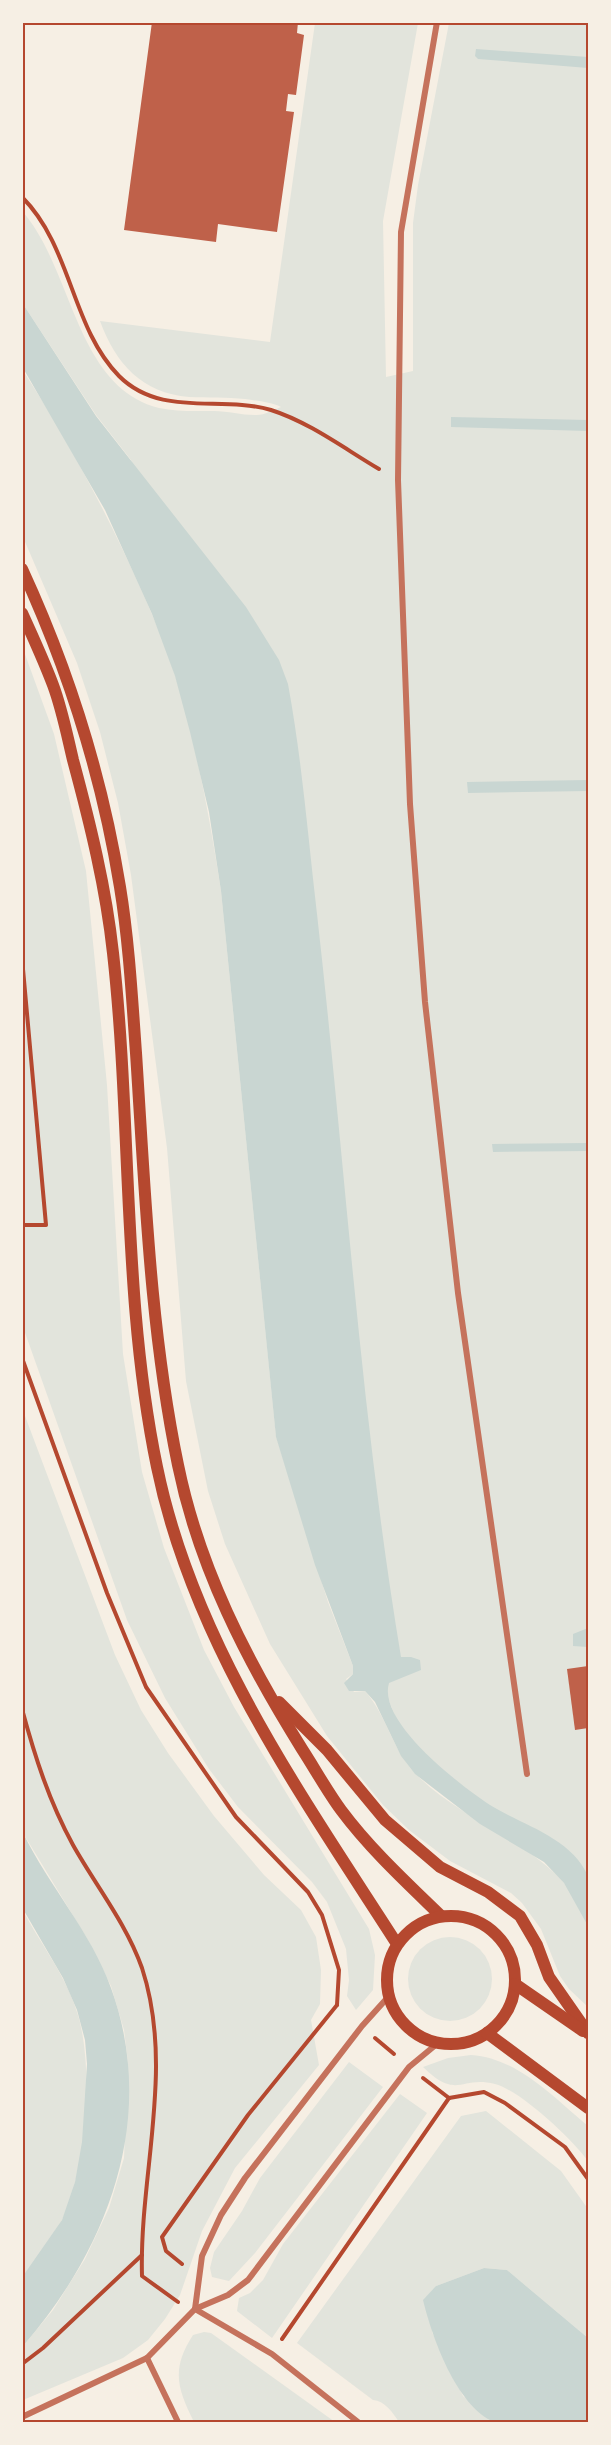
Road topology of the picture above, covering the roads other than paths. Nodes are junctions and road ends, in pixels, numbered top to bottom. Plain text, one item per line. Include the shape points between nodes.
1 (437, 22) edge
2 (22, 569) edge
3 (22, 613) edge
4 (261, 1684) junction
5 (527, 1774) dead end
6 (441, 1916) junction
7 (397, 1944) junction
8 (515, 1984) junction
9 (388, 1996) junction
10 (487, 2033) junction
11 (588, 2034) edge
12 (438, 2043) junction
13 (588, 2108) edge
14 (195, 2309) junction
15 (147, 2358) junction
16 (22, 2417) edge
17 (178, 2422) edge
18 (358, 2422) edge

1 - 5 street via 401,231 398,480 410,804 425,1002 458,1293
2 - 4 main road via 68,679 92,753 121,890 154,1317 178,1466 195,1530 217,1589
3 - 7 main road via 54,687 92,829 113,953 137,1324 157,1467 176,1535 221,1650 245,1696
4 - 6 main road via 342,1811
4 - 11 main road via 327,1750 385,1820 440,1867 488,1892 520,1916 549,1977
6 - 7 main road via 423,1922
6 - 8 main road via 471,1919 495,1934 514,1965
7 - 9 main road via 387,1970
8 - 10 main road via 511,2003
8 - 11 main road
9 - 12 main road via 402,2022 418,2036
9 - 14 street via 245,2178 206,2244
10 - 12 main road via 463,2042
10 - 13 main road
12 - 14 street via 409,2067 248,2280 228,2295
14 - 15 street
14 - 18 street via 272,2354
15 - 16 street
15 - 17 street

